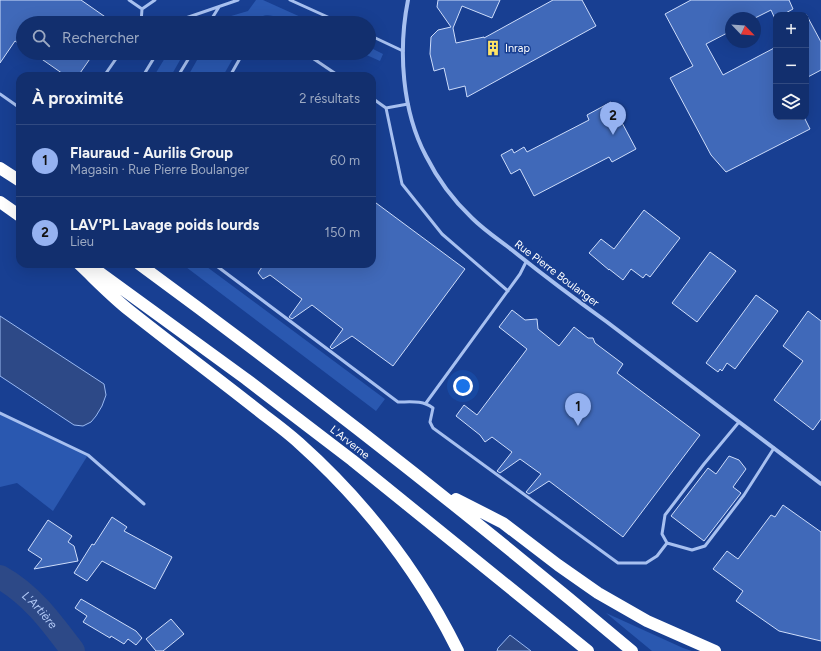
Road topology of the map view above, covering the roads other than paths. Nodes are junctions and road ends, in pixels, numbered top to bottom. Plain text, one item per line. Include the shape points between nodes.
1 (129, 0) edge
2 (155, 0) edge
3 (238, 0) edge
4 (290, 0) edge
5 (408, 0) edge
6 (219, 7) junction
7 (142, 9) junction
8 (142, 16) edge
9 (192, 16) edge
10 (214, 16) edge
11 (325, 16) edge
12 (376, 38) edge
13 (403, 51) junction
14 (115, 60) edge
15 (153, 60) edge
16 (188, 60) edge
17 (239, 60) edge
18 (315, 60) edge
19 (107, 72) edge
20 (145, 72) edge
21 (180, 72) edge
22 (232, 72) edge
23 (333, 72) edge
24 (0, 94) edge
25 (376, 101) edge
26 (408, 104) junction
27 (16, 105) edge
28 (386, 108) junction
29 (0, 168) edge
30 (16, 178) edge
31 (0, 202) edge
32 (16, 213) edge
33 (526, 262) junction
34 (83, 268) edge
35 (93, 268) edge
36 (144, 268) edge
37 (219, 268) edge
38 (508, 291) junction
39 (426, 403) junction
40 (0, 413) edge
41 (740, 422) junction
42 (774, 448) junction
43 (821, 484) edge
44 (434, 488) junction
45 (144, 504) dead end
46 (667, 544) junction
47 (458, 651) edge
48 (588, 651) edge
49 (632, 651) edge
50 (715, 651) edge

1 - 7 lane
2 - 7 lane
3 - 6 lane
4 - 11 lane
5 - 13 street, Rue Pierre Boulanger
6 - 9 lane
6 - 10 lane
7 - 8 lane
12 - 13 lane
13 - 26 street, Rue Pierre Boulanger
14 - 19 lane
15 - 20 lane
16 - 21 lane
17 - 22 lane
18 - 23 lane
24 - 27 lane
25 - 28 lane
26 - 28 lane
26 - 33 street, Rue Pierre Boulanger via 426,156 450,192 472,219
28 - 38 lane via 402,184 442,234
29 - 30 highway
31 - 32 highway
33 - 38 lane
33 - 41 street, Rue Pierre Boulanger
34 - 47 highway via 129,310 299,443 334,476 369,514 407,563
35 - 48 highway, L'Arverne via 352,460
36 - 44 highway, L'Arverne
37 - 39 lane via 398,402
38 - 39 lane
39 - 46 lane via 433,408 430,422 433,428 618,563 646,563 657,556
40 - 45 lane via 88,455
41 - 42 street, Rue Pierre Boulanger
41 - 46 lane via 665,515 662,534
42 - 43 street, Rue Pierre Boulanger
42 - 46 lane via 744,495 705,546 692,550
44 - 49 highway, L'Arverne
44 - 50 highway via 503,523 558,565 647,621

